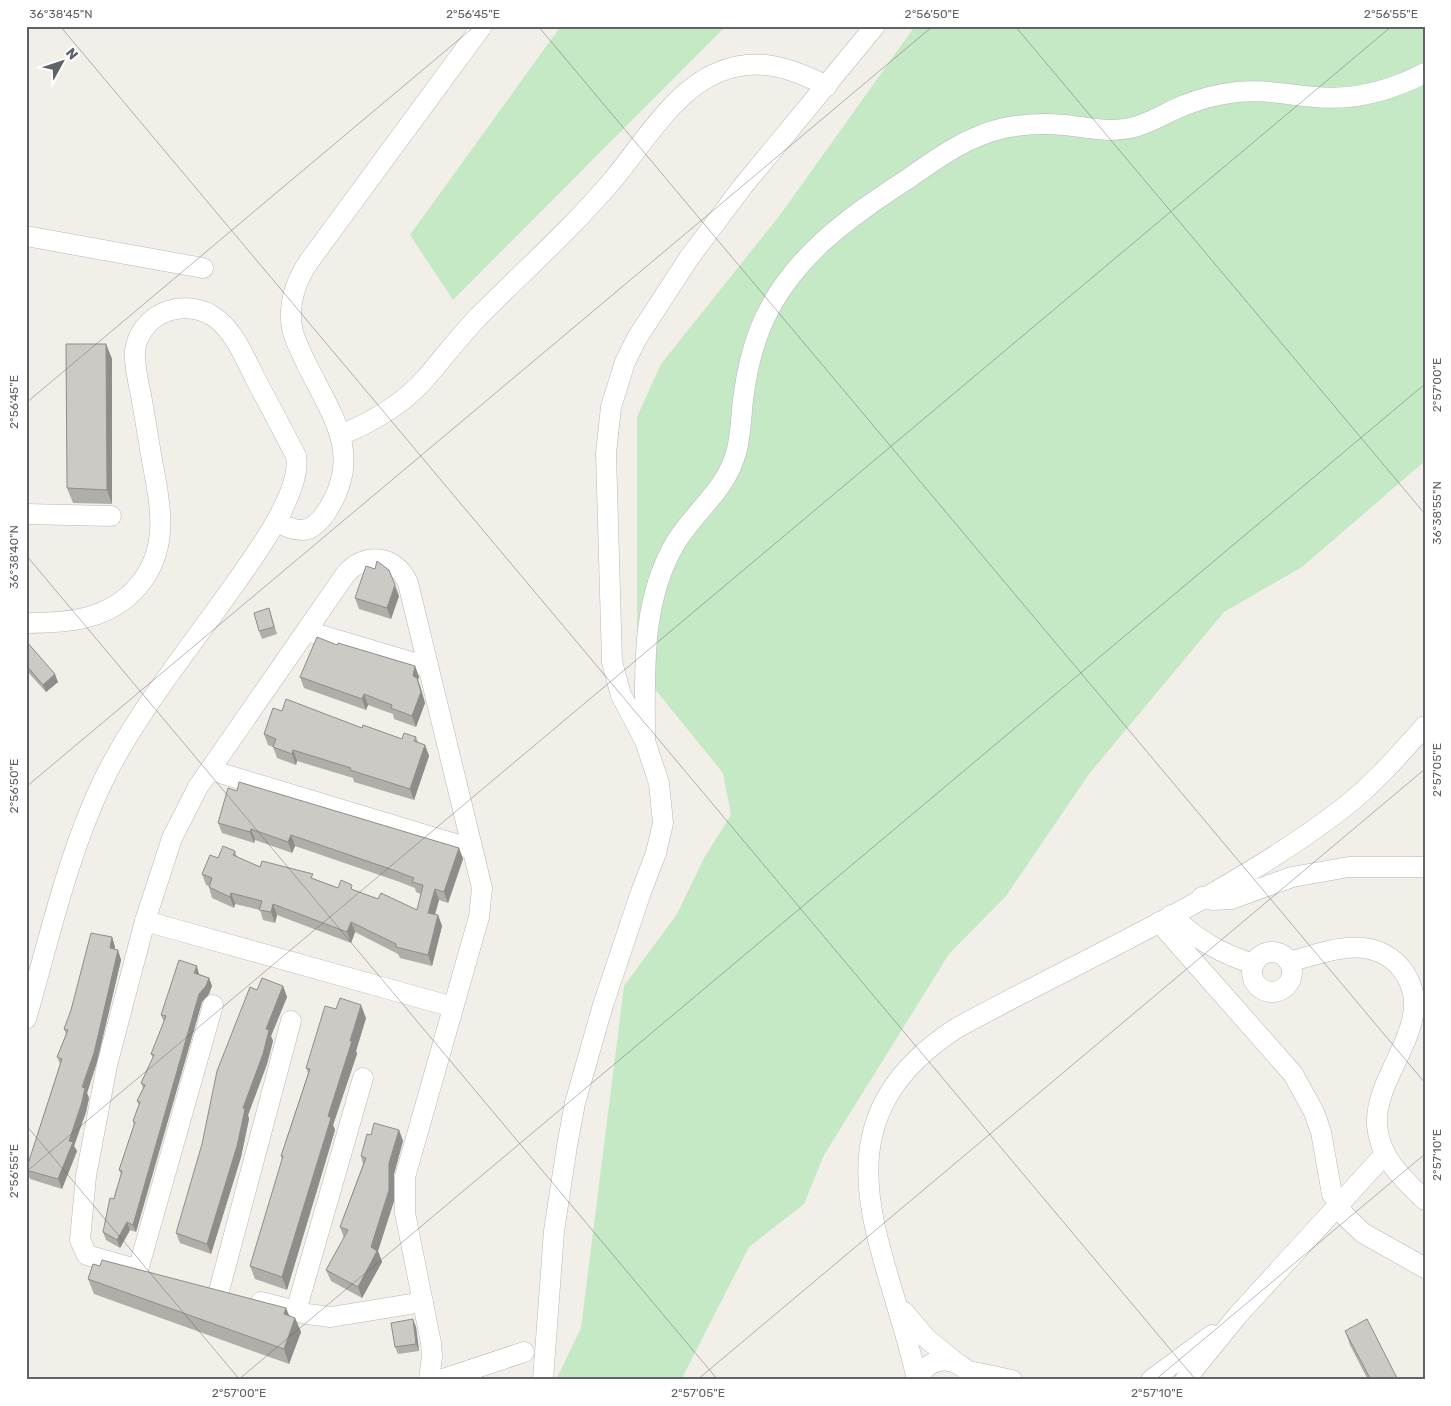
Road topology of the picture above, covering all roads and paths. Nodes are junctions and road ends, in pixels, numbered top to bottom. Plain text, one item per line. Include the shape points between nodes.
1 (482, 26) edge
2 (875, 26) edge
3 (1425, 73) edge
4 (827, 86) junction
5 (26, 236) edge
6 (202, 268) dead end
7 (341, 435) junction
8 (26, 514) edge
9 (111, 516) dead end
10 (276, 522) junction
11 (26, 623) edge
12 (307, 631) junction
13 (428, 667) junction
14 (1425, 726) edge
15 (645, 741) junction
16 (210, 770) junction
17 (472, 849) junction
18 (1425, 867) edge
19 (1202, 897) junction
20 (1165, 918) junction
21 (145, 921) junction
22 (1290, 962) junction
23 (1254, 964) junction
24 (213, 1005) dead end
25 (453, 1007) junction
26 (26, 1019) edge
27 (291, 1021) dead end
28 (363, 1078) dead end
29 (1385, 1154) junction
30 (1425, 1200) edge
31 (1338, 1206) junction
32 (1425, 1268) edge
33 (894, 1296) junction
34 (423, 1302) junction
35 (296, 1312) junction
36 (1238, 1315) junction
37 (524, 1352) dead end
38 (965, 1371) edge
39 (472, 1375) edge
40 (440, 1379) edge
41 (543, 1380) edge
42 (918, 1380) edge
43 (1012, 1380) edge
44 (1151, 1380) edge
45 (1185, 1380) edge

1 - 7 street via 298,280 291,314 294,338
2 - 4 street
3 - 15 street via 1392,88 1357,97 1326,98 1254,90 1218,95 1123,129 1042,124 1001,129 955,146 843,223 791,275 767,313 747,374 733,463 722,485 677,541 657,584 647,630
4 - 7 street via 782,66 758,64 732,67 692,87 602,192 476,319 424,380 377,418
4 - 15 street via 743,186 689,258 637,338 617,384 606,453 610,644 621,695
5 - 6 street
7 - 10 street via 344,451 341,480 332,504 315,526 301,531
8 - 9 street
10 - 11 street via 297,470 296,456 240,348 224,327 216,319 197,310 177,308 168,311 150,321 144,329 135,358 161,512 160,541 151,568 135,590 104,612 68,622
10 - 26 street via 139,720 104,780 77,845
12 - 13 street
12 - 13 street via 350,569 372,558 387,561 400,570 408,583
12 - 16 street
13 - 17 street
14 - 19 street via 1343,808 1293,844
15 - 41 street via 662,796 661,838 618,958 575,1103 554,1231
16 - 17 street
16 - 21 street via 176,830
17 - 25 street via 482,888 481,907
18 - 19 street via 1349,867 1292,877 1231,899
19 - 20 street
20 - 23 street via 1200,940
20 - 31 street via 1297,1080 1321,1132 1329,1181
20 - 33 street via 955,1029 924,1051 900,1077 882,1105 868,1149 874,1230
21 - 24 street via 107,1065 86,1176 80,1240 83,1250 92,1258 147,1272
21 - 25 street
22 - 23 street via 1280,954 1268,952
22 - 23 street via 1290,981 1273,992 1267,992 1256,984
22 - 29 street via 1360,947 1375,950 1389,958 1404,972 1409,982 1414,1002 1413,1018 1378,1112 1378,1133
25 - 34 street via 405,1177 406,1213
27 - 35 street via 210,1289
28 - 35 street
29 - 30 street
29 - 31 street
31 - 32 street via 1363,1233
31 - 36 street
33 - 38 street via 926,1338
33 - 42 street
34 - 35 street via 342,1316
34 - 40 street via 432,1356
36 - 44 street
36 - 45 street
37 - 39 street
38 - 42 street via 935,1362 927,1366
38 - 43 street
39 - 40 street

